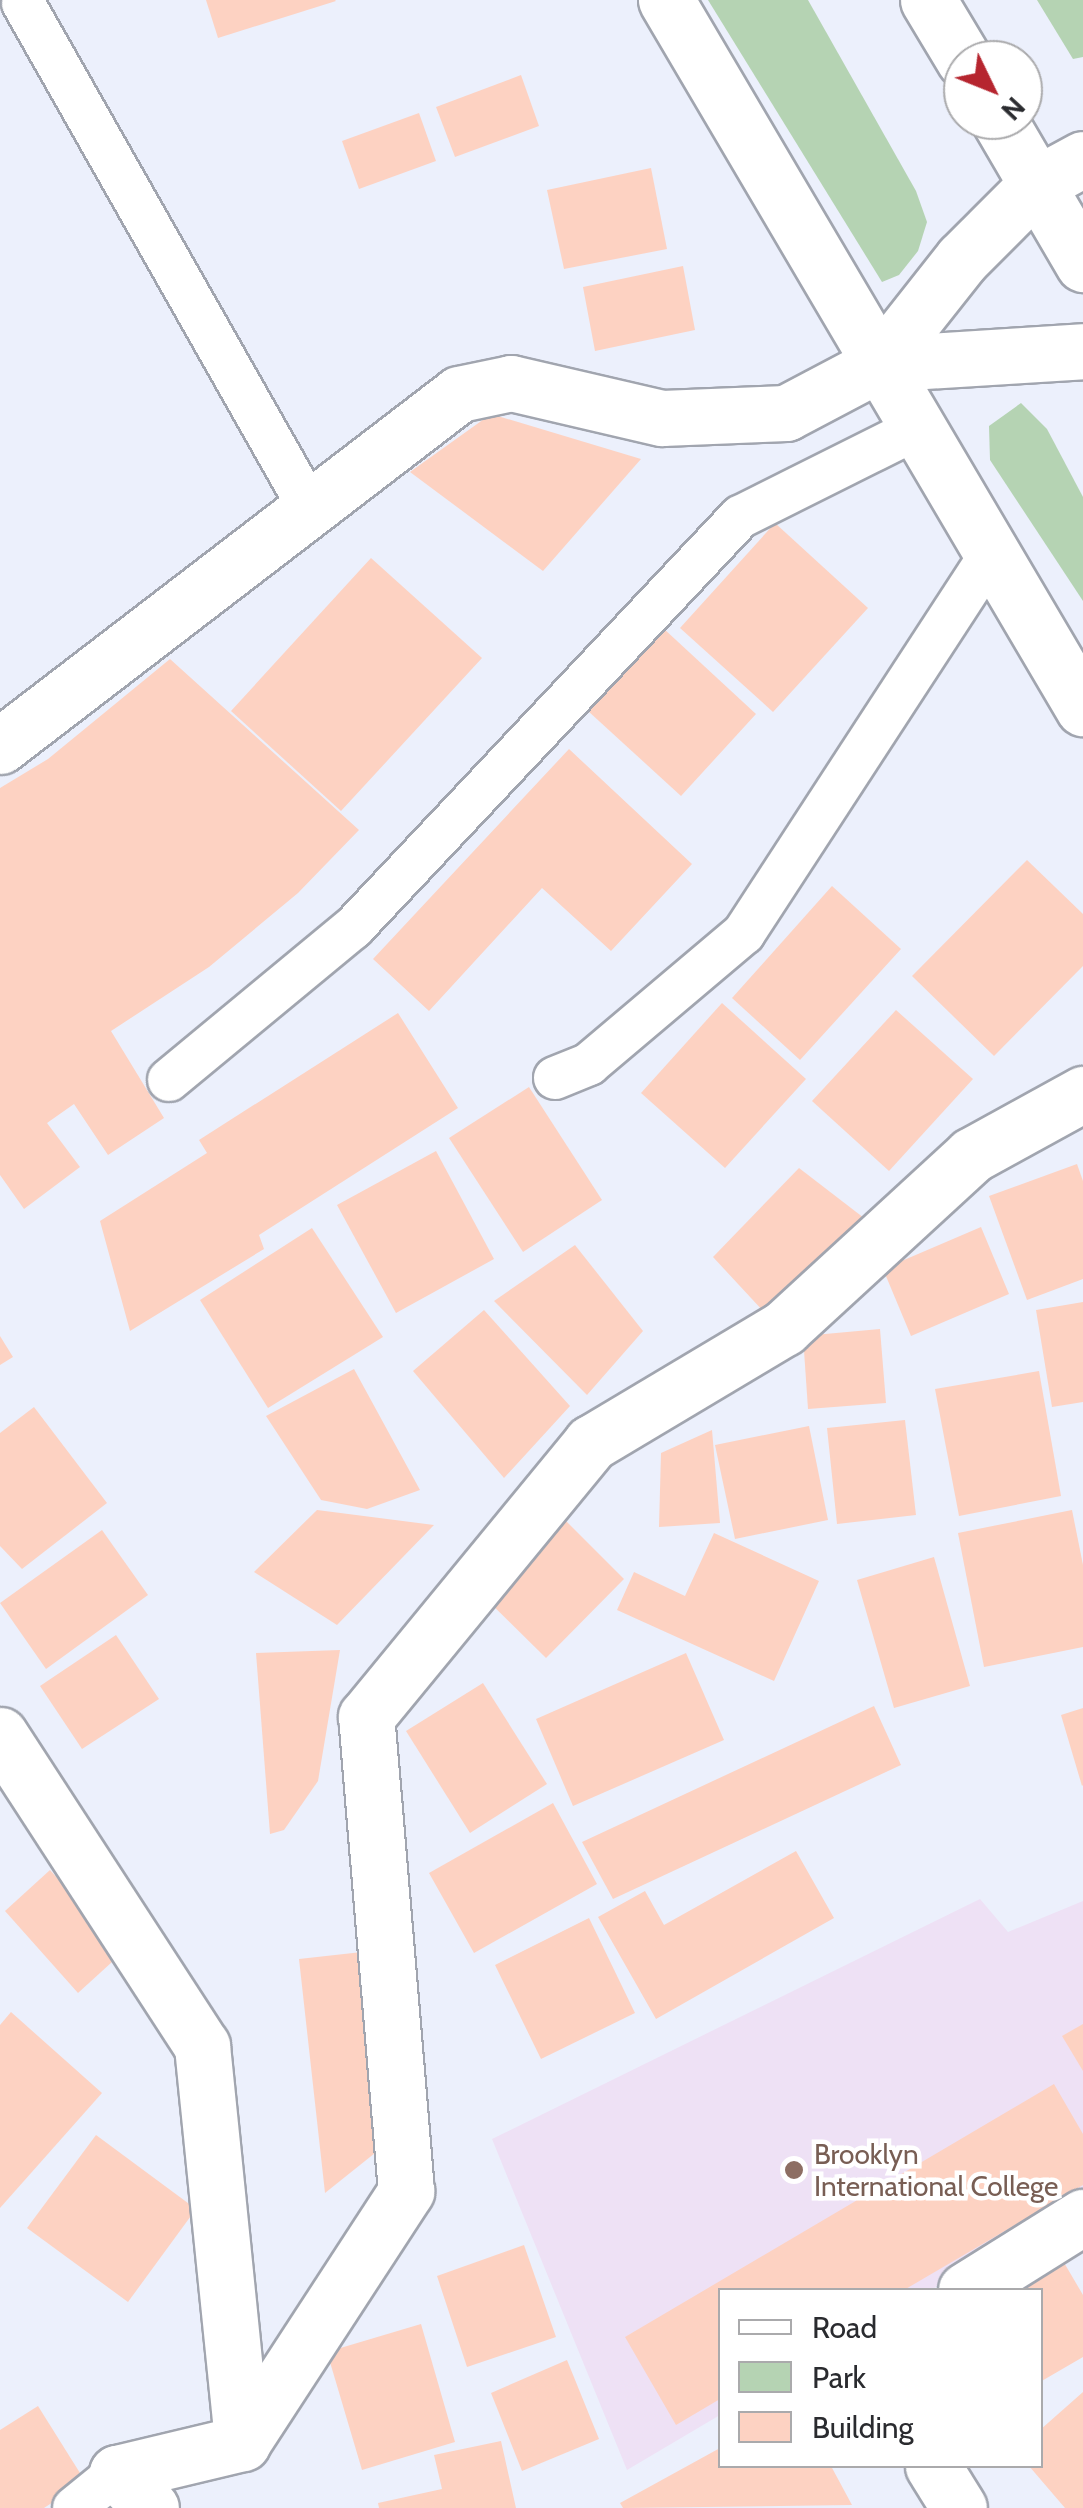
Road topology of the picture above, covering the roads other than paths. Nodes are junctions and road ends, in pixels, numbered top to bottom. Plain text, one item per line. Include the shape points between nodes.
1 (666, 0) edge
2 (928, 0) edge
3 (23, 3) dead end
4 (952, 40) edge
5 (1023, 140) edge
6 (1060, 171) edge
7 (1083, 264) edge
8 (1083, 351) edge
9 (879, 364) junction
10 (922, 426) junction
11 (310, 509) junction
12 (992, 553) junction
13 (1083, 708) edge
14 (0, 746) edge
15 (555, 1078) dead end
16 (169, 1080) dead end
17 (1083, 1094) edge
18 (0, 1736) edge
19 (1083, 2218) edge
20 (969, 2288) edge
21 (242, 2443) junction
22 (934, 2468) edge
23 (134, 2490) edge
24 (74, 2508) edge
25 (959, 2508) edge

1 - 9 main road
2 - 4 main road
3 - 11 lane
5 - 6 main road
6 - 7 main road
6 - 9 main road via 962,259
8 - 9 main road
9 - 10 main road
9 - 11 main road via 786,414 662,418 511,383 459,394
10 - 12 main road
10 - 16 lane via 740,517 352,928
11 - 14 main road
12 - 13 main road
12 - 15 lane via 744,933 590,1064
17 - 21 main road via 972,1155 784,1328 591,1443 366,1717 406,2191
18 - 21 main road via 202,2046
19 - 20 main road
21 - 23 main road
22 - 25 main road
23 - 24 lane

